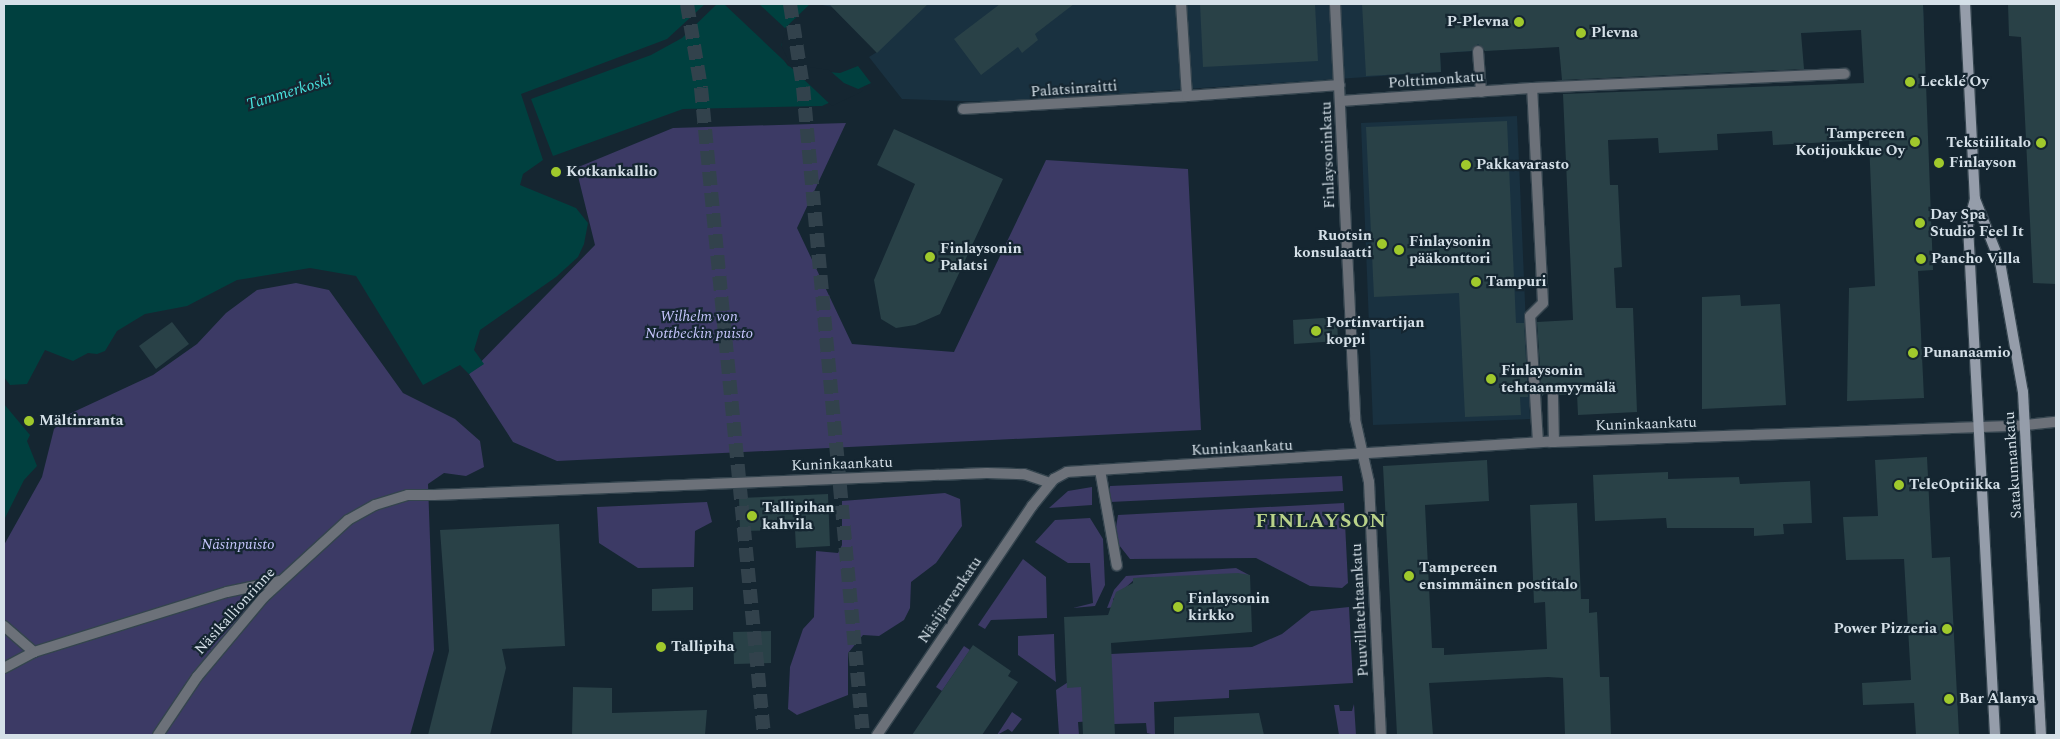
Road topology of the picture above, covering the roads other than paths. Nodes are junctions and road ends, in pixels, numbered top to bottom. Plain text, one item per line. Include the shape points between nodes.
1 (1181, 4) edge
2 (1335, 4) edge
3 (1965, 4) edge
4 (1478, 51) dead end
5 (1845, 74) dead end
6 (1340, 85) junction
7 (1532, 88) junction
8 (1481, 92) junction
9 (1187, 96) junction
10 (1341, 101) junction
11 (963, 109) dead end
12 (1975, 198) junction
13 (1553, 396) dead end
14 (2056, 422) edge
15 (2026, 425) junction
16 (1979, 427) junction
17 (1538, 442) junction
18 (1554, 442) junction
19 (1363, 454) junction
20 (1100, 470) junction
21 (1050, 483) junction
22 (434, 495) joint
23 (1116, 566) dead end
24 (280, 581) junction
25 (4, 626) edge
26 (34, 652) junction
27 (4, 668) edge
28 (158, 735) edge
29 (877, 735) edge
30 (1380, 735) edge
31 (1995, 735) edge
32 (2041, 735) edge

1 - 9 street
2 - 6 street, Finlaysoninkatu
3 - 12 main road, Satakunnankatu
4 - 8 street
5 - 7 street, Polttimonkatu
6 - 9 street
6 - 10 street, Finlaysoninkatu
7 - 8 street, Polttimonkatu
7 - 17 street via 1543,303 1530,316
8 - 10 street, Polttimonkatu
9 - 11 street, Palatsinraitti
10 - 19 street, Finlaysoninkatu via 1355,419
12 - 15 main road, Satakunnankatu via 2000,262
12 - 16 main road, Satakunnankatu via 1968,226
13 - 18 street
14 - 15 street, Kuninkaankatu
15 - 16 street, Kuninkaankatu
15 - 32 main road, Satakunnankatu
16 - 18 street, Kuninkaankatu
16 - 31 main road, Satakunnankatu
17 - 18 street, Kuninkaankatu
17 - 19 street, Kuninkaankatu
19 - 20 street, Kuninkaankatu
19 - 30 street, Puuvillatehtaankatu via 1369,482
20 - 21 street, Kuninkaankatu via 1071,471
20 - 23 street
21 - 22 street, Kuninkaankatu via 1024,474 988,474
21 - 29 street, Näsijärvenkatu
22 - 24 street, Näsikallionrinne via 408,495 375,504 348,520
24 - 26 street via 227,592
24 - 28 street, Näsikallionrinne via 196,678
25 - 26 street
26 - 27 street

